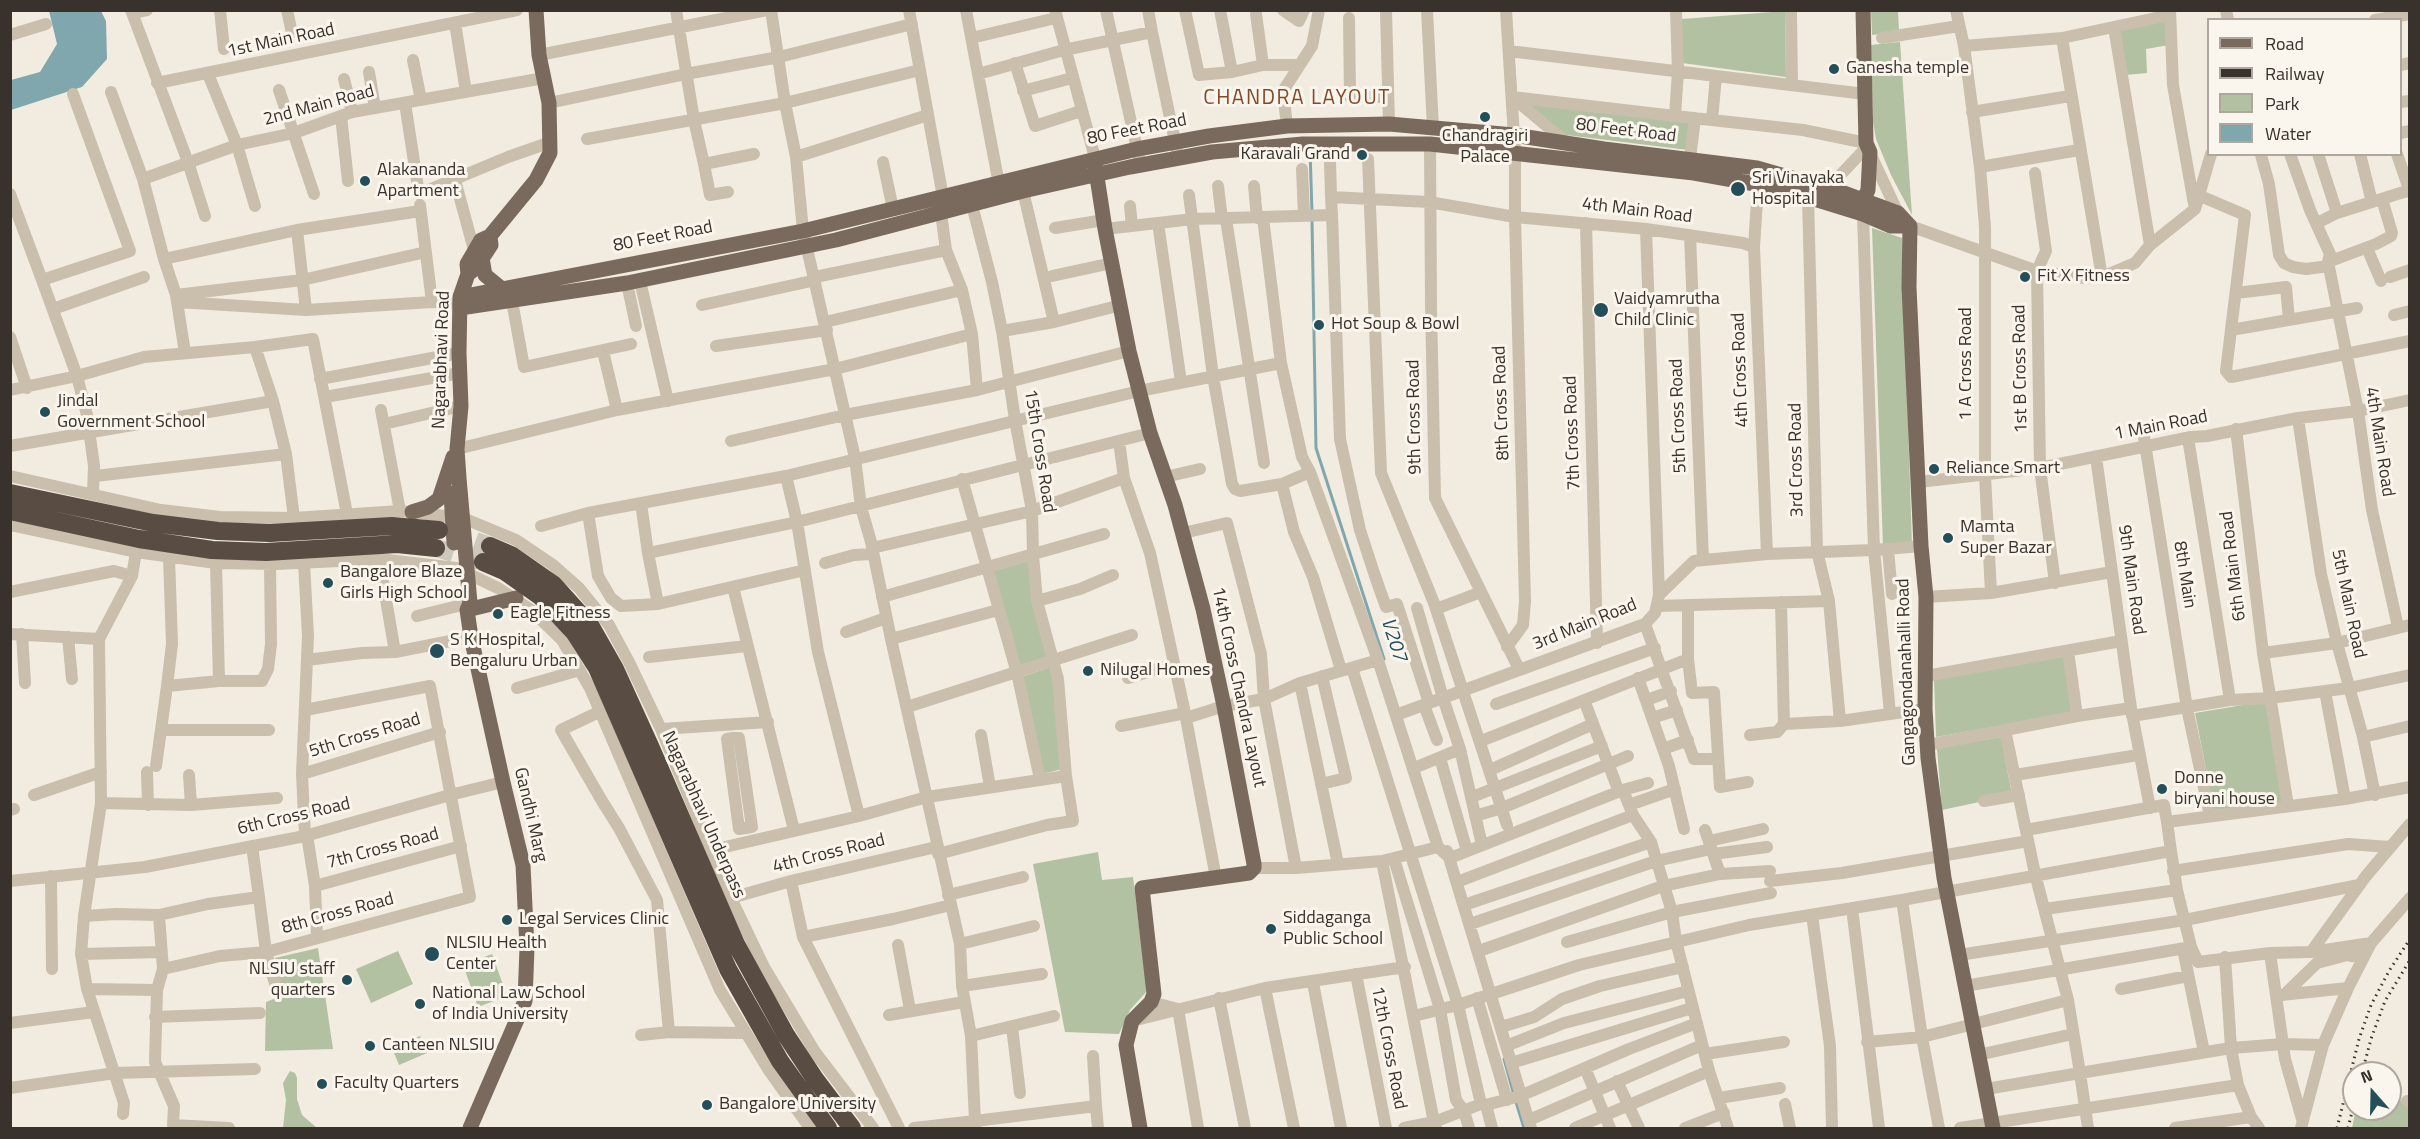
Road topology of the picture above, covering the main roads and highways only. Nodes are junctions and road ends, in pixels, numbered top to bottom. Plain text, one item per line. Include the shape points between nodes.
1 (536, 10) edge
2 (1863, 10) edge
3 (1095, 158) junction
4 (1097, 174) junction
5 (942, 205) junction
6 (1864, 207) junction
7 (1910, 226) junction
8 (805, 238) junction
9 (478, 254) junction
10 (502, 289) junction
11 (456, 303) junction
12 (457, 448) junction
13 (449, 473) junction
14 (10, 493) edge
15 (10, 511) edge
16 (406, 512) road end
17 (452, 522) junction
18 (436, 548) tunnel mouth
19 (461, 570) junction
20 (516, 598) road end
21 (465, 607) junction
22 (1992, 1125) edge
23 (470, 1128) edge
24 (828, 1128) edge
25 (852, 1128) edge
26 (1140, 1128) edge

1 - 9 main road via 549,103 551,142 547,160 536,180 490,236 481,240
2 - 6 main road
3 - 4 main road, 14th Cross Chandra Layout
3 - 5 main road, 80 Feet Road via 999,184
3 - 6 main road, 80 Feet Road via 1287,126 1389,124 1514,135 1757,168 1828,188
4 - 5 main road, 80 Feet Road via 972,205
4 - 6 main road, 80 Feet Road via 1212,152 1303,144 1430,144 1694,173
4 - 26 main road, 14th Cross Chandra Layout via 1129,351 1203,609 1254,868 1249,873 1142,888 1155,987 1151,1002 1132,1021 1126,1045
5 - 8 main road, 80 Feet Road
5 - 8 main road, 80 Feet Road via 893,209
6 - 7 main road, 80 Feet Road via 1891,226
6 - 7 main road via 1898,213
7 - 22 main road, Gangagondanahalli Road via 1909,287 1926,597 1928,745 1940,855
8 - 10 main road, 80 Feet Road
8 - 11 main road, 80 Feet Road via 633,282 512,301
9 - 10 main road via 485,275
9 - 11 main road, Nagarabhavi Road via 467,264 468,274
10 - 11 main road, 80 Feet Road
11 - 12 main road, Nagarabhavi Road via 461,406
12 - 13 main road
12 - 17 main road
13 - 16 main road via 439,499 428,507
13 - 17 main road
14 - 17 highway via 93,493 153,523 236,533
15 - 18 highway via 137,546 239,552 397,544
17 - 19 main road
17 - 19 main road, Gandhi Marg via 464,543
19 - 21 main road, Gandhi Marg via 470,603
20 - 21 main road
21 - 23 main road, Gandhi Marg via 524,865 527,948 525,1001
24 - 25 highway, Nagarabhavi Underpass via 780,1061 728,969 597,668 574,632 541,597 487,554 511,555 554,585 590,625 615,669 736,944 786,1035

